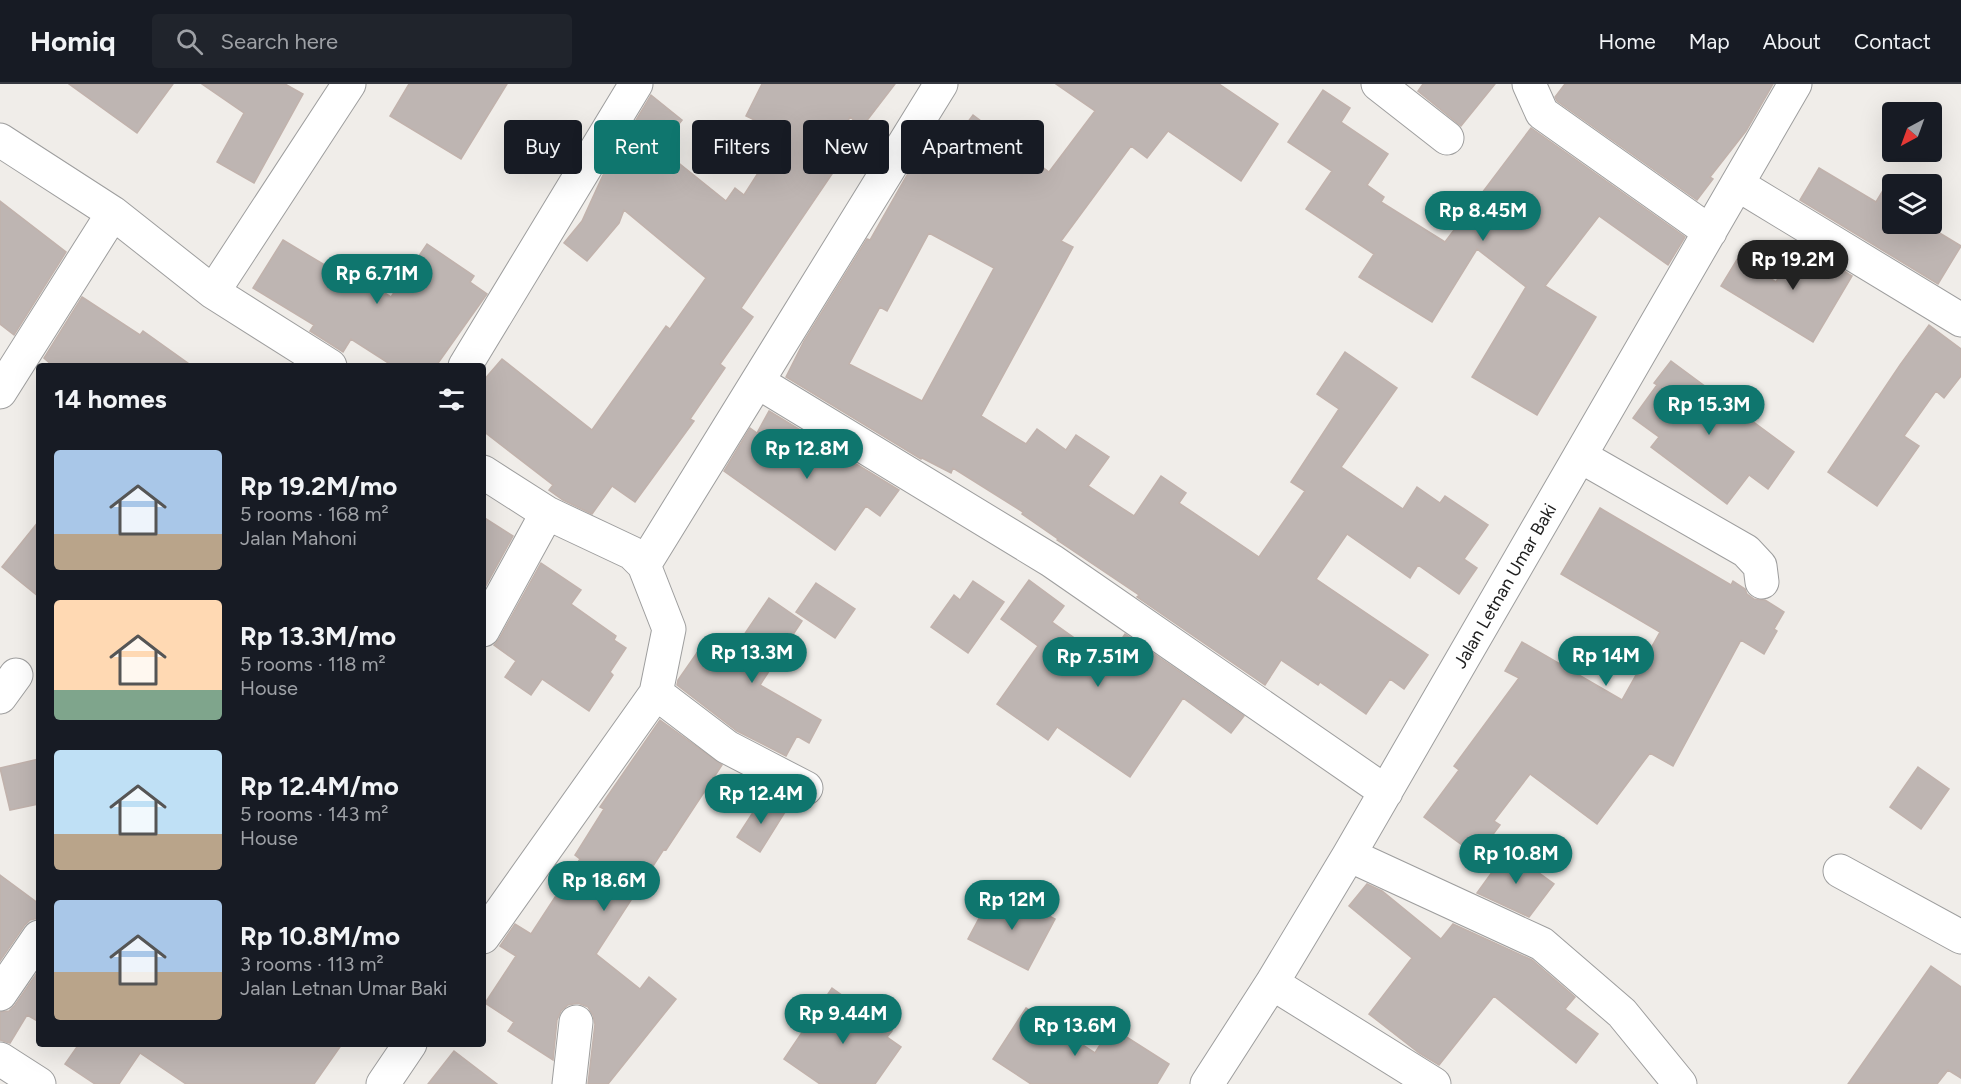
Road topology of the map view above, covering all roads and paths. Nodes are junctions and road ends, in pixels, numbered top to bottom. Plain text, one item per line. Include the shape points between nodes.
1 (349, 84) edge
2 (636, 84) edge
3 (941, 84) edge
4 (1378, 84) edge
5 (1529, 84) edge
6 (1795, 84) edge
7 (1448, 138) dead end
8 (0, 140) edge
9 (1737, 184) junction
10 (113, 213) junction
11 (1710, 232) junction
12 (213, 292) junction
13 (1961, 320) edge
14 (325, 363) edge
15 (467, 363) edge
16 (758, 382) junction
17 (0, 392) edge
18 (1580, 456) junction
19 (486, 474) edge
20 (547, 513) junction
21 (644, 565) junction
22 (1762, 582) dead end
23 (486, 625) edge
24 (656, 693) junction
25 (806, 788) dead end
26 (1386, 792) junction
27 (1349, 855) junction
28 (1840, 871) dead end
29 (486, 933) edge
30 (1961, 937) edge
31 (36, 941) edge
32 (1272, 983) junction
33 (0, 994) edge
34 (576, 1022) dead end
35 (408, 1047) edge
36 (0, 1059) edge
37 (39, 1084) edge
38 (383, 1084) edge
39 (569, 1084) edge
40 (1207, 1084) edge
41 (1434, 1084) edge
42 (1680, 1084) edge

1 - 12 street
2 - 15 street
3 - 16 street
4 - 7 street
5 - 11 street via 1542,113
6 - 9 street, Jalan Letnan Umar Baki
8 - 10 street
9 - 11 street, Jalan Letnan Umar Baki
9 - 13 street
10 - 12 street
10 - 17 street
11 - 18 street, Jalan Letnan Umar Baki
12 - 14 street
16 - 21 street
16 - 26 street via 1052,561
18 - 22 street via 1746,551 1760,566
18 - 26 street, Jalan Letnan Umar Baki
19 - 20 street
20 - 21 street via 632,553
20 - 23 street
21 - 24 street via 669,628
24 - 25 street via 728,747
24 - 29 street
26 - 27 street, Jalan Letnan Umar Baki
27 - 32 street, Jalan Letnan Umar Baki
27 - 42 street via 1542,944 1622,1013
28 - 30 street
31 - 33 street
32 - 40 street, Jalan Letnan Umar Baki
32 - 41 street
34 - 39 street
35 - 38 street
36 - 37 street

